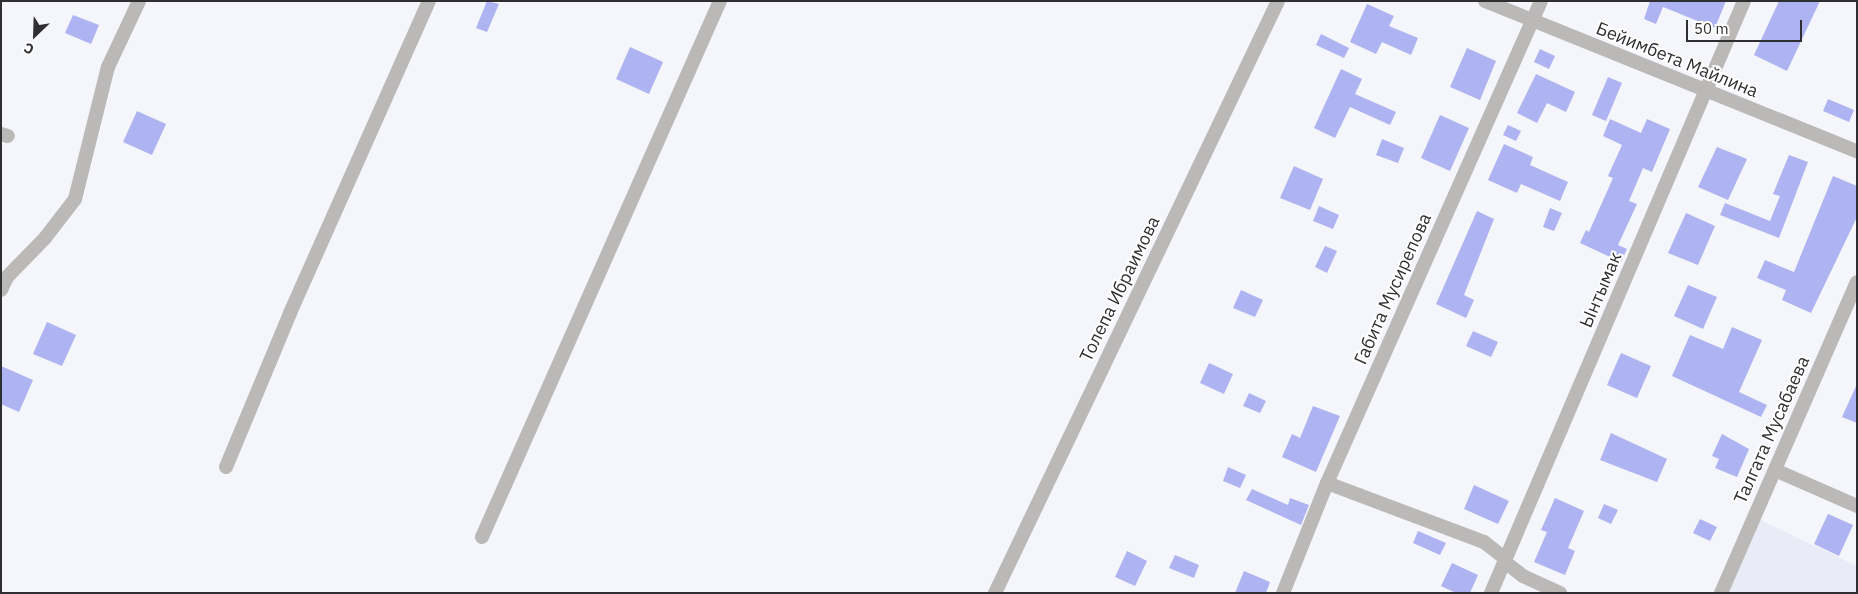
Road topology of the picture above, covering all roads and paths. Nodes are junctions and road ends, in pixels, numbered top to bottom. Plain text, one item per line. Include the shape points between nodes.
1 (139, 1) edge
2 (429, 1) edge
3 (720, 1) edge
4 (1278, 1) edge
5 (1485, 1) edge
6 (1541, 1) edge
7 (1744, 1) edge
8 (1532, 21) junction
9 (1705, 92) junction
10 (1857, 151) edge
11 (1857, 282) edge
12 (1, 290) edge
13 (226, 467) dead end
14 (1775, 470) junction
15 (1328, 483) junction
16 (1857, 506) edge
17 (482, 537) dead end
18 (1506, 560) junction
19 (995, 593) edge
20 (1283, 593) edge
21 (1491, 593) edge
22 (1560, 593) edge
23 (1721, 593) edge

1 - 12 street via 108,68 74,199 45,238 6,277
2 - 13 street via 290,312
3 - 17 street
4 - 19 street, Толепа Ибраимова
5 - 8 street, Бейимбета Майлина
6 - 8 street, Габита Мусирепова
7 - 9 street, Ынтымак
8 - 9 street, Бейимбета Майлина
8 - 15 street, Габита Мусирепова
9 - 10 street, Бейимбета Майлина
9 - 18 street, Ынтымак
11 - 14 street, Талгата Мусабаева
14 - 16 street
14 - 23 street, Талгата Мусабаева
15 - 18 street via 1484,542
15 - 20 street, Габита Мусирепова
18 - 21 street, Ынтымак
18 - 22 street via 1523,576

